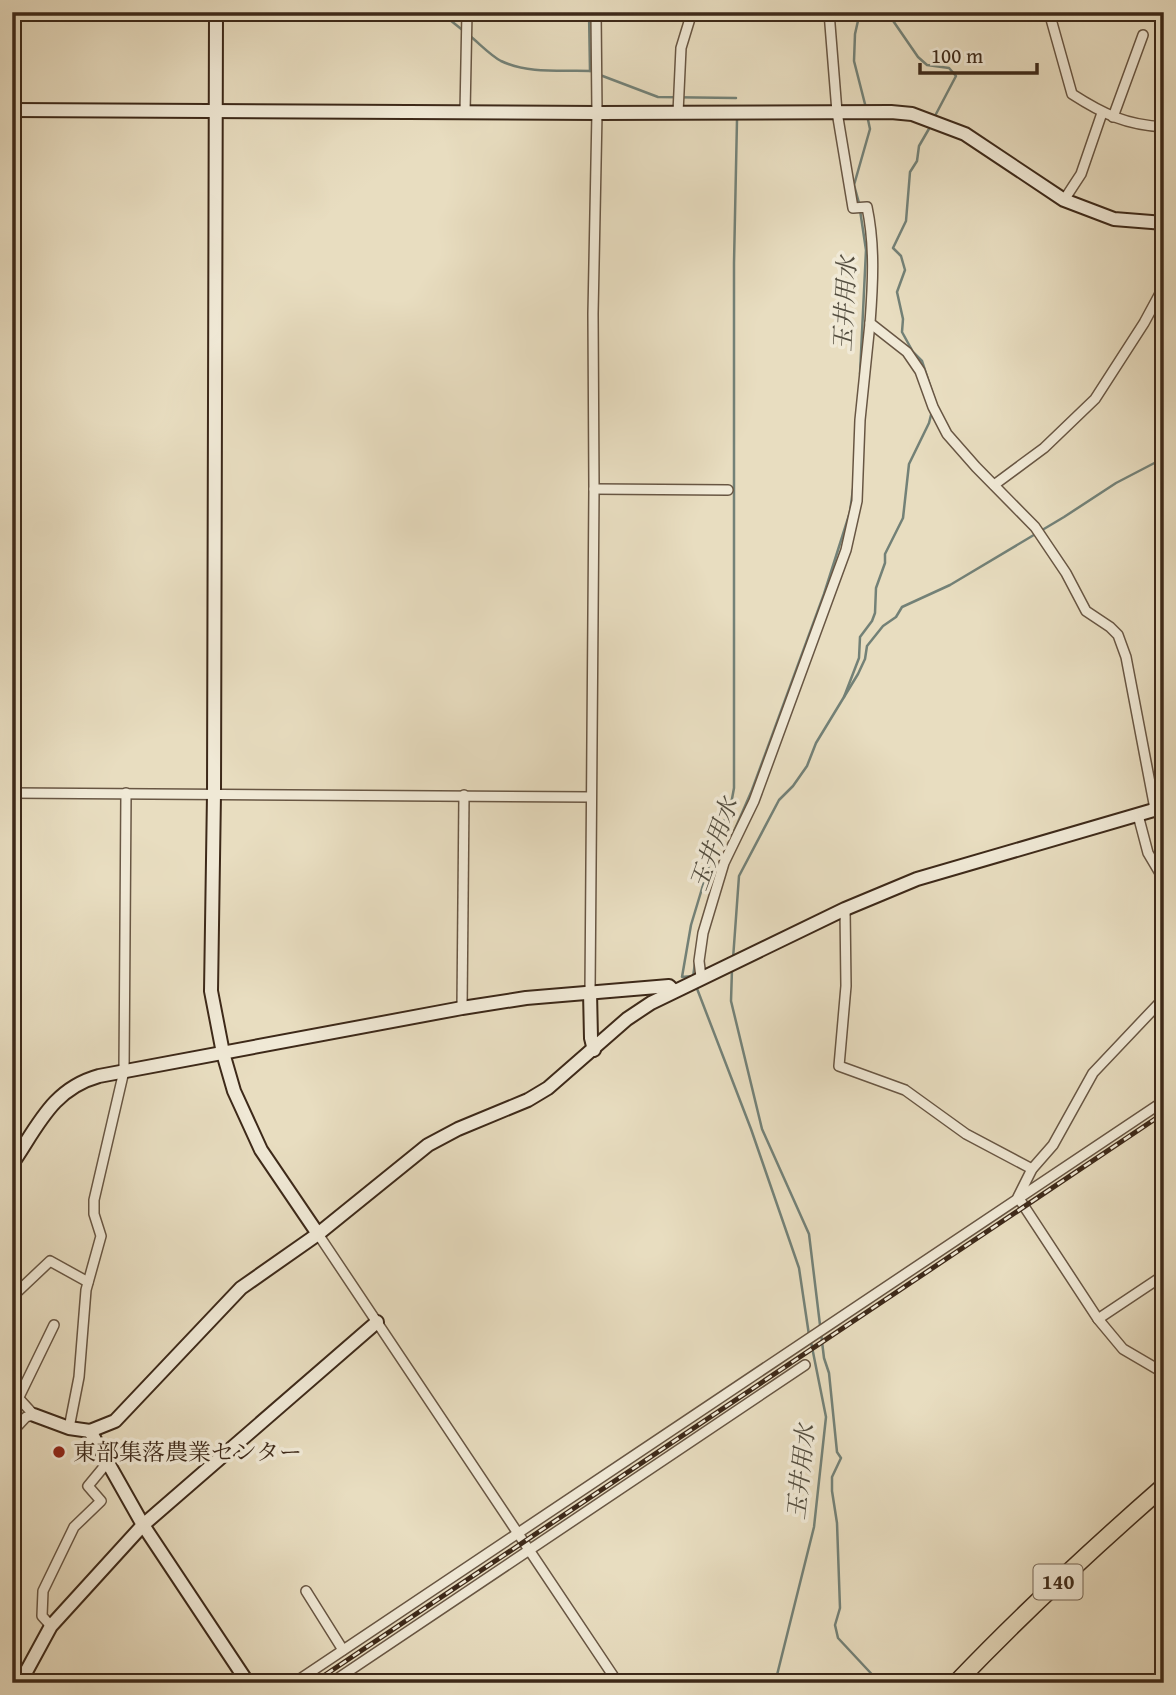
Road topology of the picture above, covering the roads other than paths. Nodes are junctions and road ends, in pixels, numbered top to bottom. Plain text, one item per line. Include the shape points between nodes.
1 (216, 12) edge
2 (467, 12) edge
3 (596, 12) edge
4 (692, 12) edge
5 (829, 12) edge
6 (1049, 12) edge
7 (1143, 35) dead end
8 (678, 108) junction
9 (12, 110) edge
10 (217, 111) junction
11 (465, 112) junction
12 (837, 112) junction
13 (597, 113) junction
14 (1102, 113) junction
15 (1114, 117) junction
16 (1164, 127) edge
17 (1064, 200) junction
18 (1164, 223) edge
19 (1164, 286) edge
20 (870, 323) junction
21 (994, 485) junction
22 (594, 489) junction
23 (728, 490) dead end
24 (12, 793) edge
25 (126, 793) junction
26 (214, 794) junction
27 (464, 794) junction
28 (592, 797) junction
29 (1159, 808) edge
30 (1138, 815) junction
31 (1164, 880) edge
32 (845, 909) junction
33 (696, 980) junction
34 (674, 991) junction
35 (590, 992) junction
36 (1164, 998) edge
37 (462, 1008) junction
38 (594, 1050) junction
39 (223, 1053) junction
40 (124, 1071) junction
41 (1164, 1101) edge
42 (12, 1164) edge
43 (1032, 1169) junction
44 (1018, 1197) junction
45 (318, 1234) junction
46 (1164, 1275) edge
47 (88, 1282) junction
48 (12, 1297) edge
49 (1098, 1319) junction
50 (377, 1322) junction
51 (54, 1325) dead end
52 (805, 1365) dead end
53 (1164, 1373) edge
54 (16, 1394) edge
55 (34, 1415) junction
56 (69, 1428) junction
57 (90, 1431) junction
58 (12, 1432) edge
59 (107, 1463) junction
60 (1164, 1486) edge
61 (1164, 1500) edge
62 (143, 1525) junction
63 (518, 1533) junction
64 (530, 1552) junction
65 (1094, 1554) junction
66 (306, 1591) dead end
67 (51, 1626) junction
68 (1002, 1642) junction
69 (343, 1650) junction
70 (20, 1683) edge
71 (248, 1683) edge
72 (295, 1683) edge
73 (331, 1683) edge
74 (618, 1683) edge
75 (956, 1683) edge
76 (971, 1683) edge

1 - 10 street
2 - 11 street
3 - 13 street
4 - 8 street via 681,48
5 - 12 street
6 - 14 street via 1072,94
7 - 15 street
8 - 12 street
8 - 13 street
9 - 10 street
10 - 11 street
10 - 26 street
11 - 13 street
12 - 17 street via 912,114 965,134
12 - 20 street via 854,208 867,206 871,227
13 - 22 street
14 - 15 street
14 - 17 street via 1081,174
15 - 16 street
17 - 18 street via 1114,219
19 - 21 street via 1095,399 1044,448
20 - 21 street via 907,352 947,434
20 - 33 street via 857,501 846,550 754,801 724,863 703,933
21 - 29 street via 1042,536 1087,611 1118,635
22 - 23 street
22 - 28 street
24 - 25 street
25 - 26 street
25 - 40 street
26 - 27 street
26 - 39 street via 211,991
27 - 28 street
27 - 37 street
28 - 35 street
29 - 30 street
30 - 31 street via 1148,853
30 - 32 street via 917,879
32 - 33 street
32 - 43 street via 846,986 839,1066 905,1090 966,1134
33 - 34 street
34 - 35 street via 669,986
34 - 38 street via 627,1019
35 - 37 street
35 - 38 street
36 - 43 street via 1093,1073 1054,1145
37 - 39 street
38 - 45 street via 528,1100 428,1145
39 - 40 street
39 - 45 street via 234,1091 261,1150
40 - 42 street via 84,1080 62,1093
40 - 47 street via 94,1200 101,1236
41 - 44 street
43 - 44 street
44 - 49 street
44 - 63 street
45 - 50 street
45 - 57 street via 241,1288 115,1421
46 - 49 street
47 - 48 street via 50,1261
47 - 56 street
49 - 53 street via 1123,1349
50 - 62 street
50 - 63 street
51 - 54 street
52 - 64 street
54 - 55 street
55 - 56 street
55 - 58 street
56 - 57 street
57 - 59 street
59 - 62 street
59 - 67 street via 88,1486 101,1501 74,1527 43,1591 42,1616
60 - 65 highway, 140
61 - 65 highway, 140
62 - 67 street
62 - 71 street
63 - 64 street
63 - 69 street
64 - 73 street
64 - 74 street
65 - 68 highway, 140
66 - 69 street
67 - 70 street
68 - 75 highway, 140
68 - 76 highway, 140
69 - 72 street

